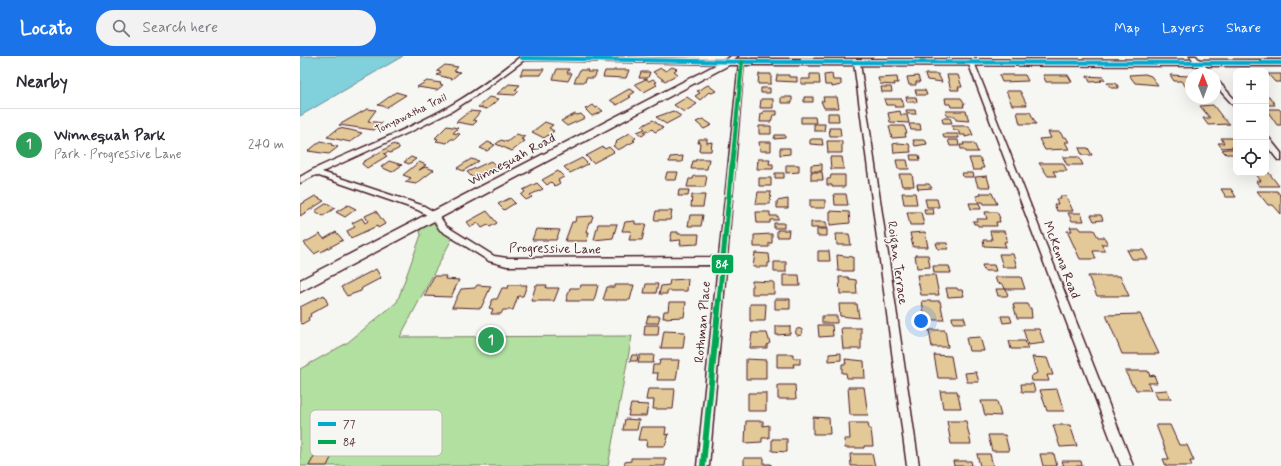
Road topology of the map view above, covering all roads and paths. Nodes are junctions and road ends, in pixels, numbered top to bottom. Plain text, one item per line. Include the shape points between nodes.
1 (523, 57) edge
2 (1060, 59) edge
3 (1196, 59) edge
4 (735, 60) edge
5 (971, 62) junction
6 (857, 63) junction
7 (1281, 63) edge
8 (1204, 68) edge
9 (1221, 88) edge
10 (1235, 104) edge
11 (1269, 144) edge
12 (1281, 158) edge
13 (315, 172) junction
14 (300, 180) edge
15 (435, 216) junction
16 (722, 260) junction
17 (300, 286) edge
18 (703, 466) edge
19 (913, 466) edge
20 (1127, 466) edge

1 - 4 street
1 - 13 street, Tonyawatha Trail via 451,108 422,124
2 - 3 street
2 - 5 street
3 - 7 street
3 - 8 street
4 - 6 street
4 - 15 street, Winnequah Road
4 - 16 street, Rothman Place
5 - 6 street
5 - 20 street, McKenna Road
6 - 19 street, Roigan Terrace
9 - 10 street
11 - 12 street
13 - 14 street, Tonyawatha Trail
13 - 15 street, Progressive Lane via 421,208
15 - 16 street, Progressive Lane via 443,228 492,259 507,262
15 - 17 street, Winnequah Road
16 - 18 street, Rothman Place

